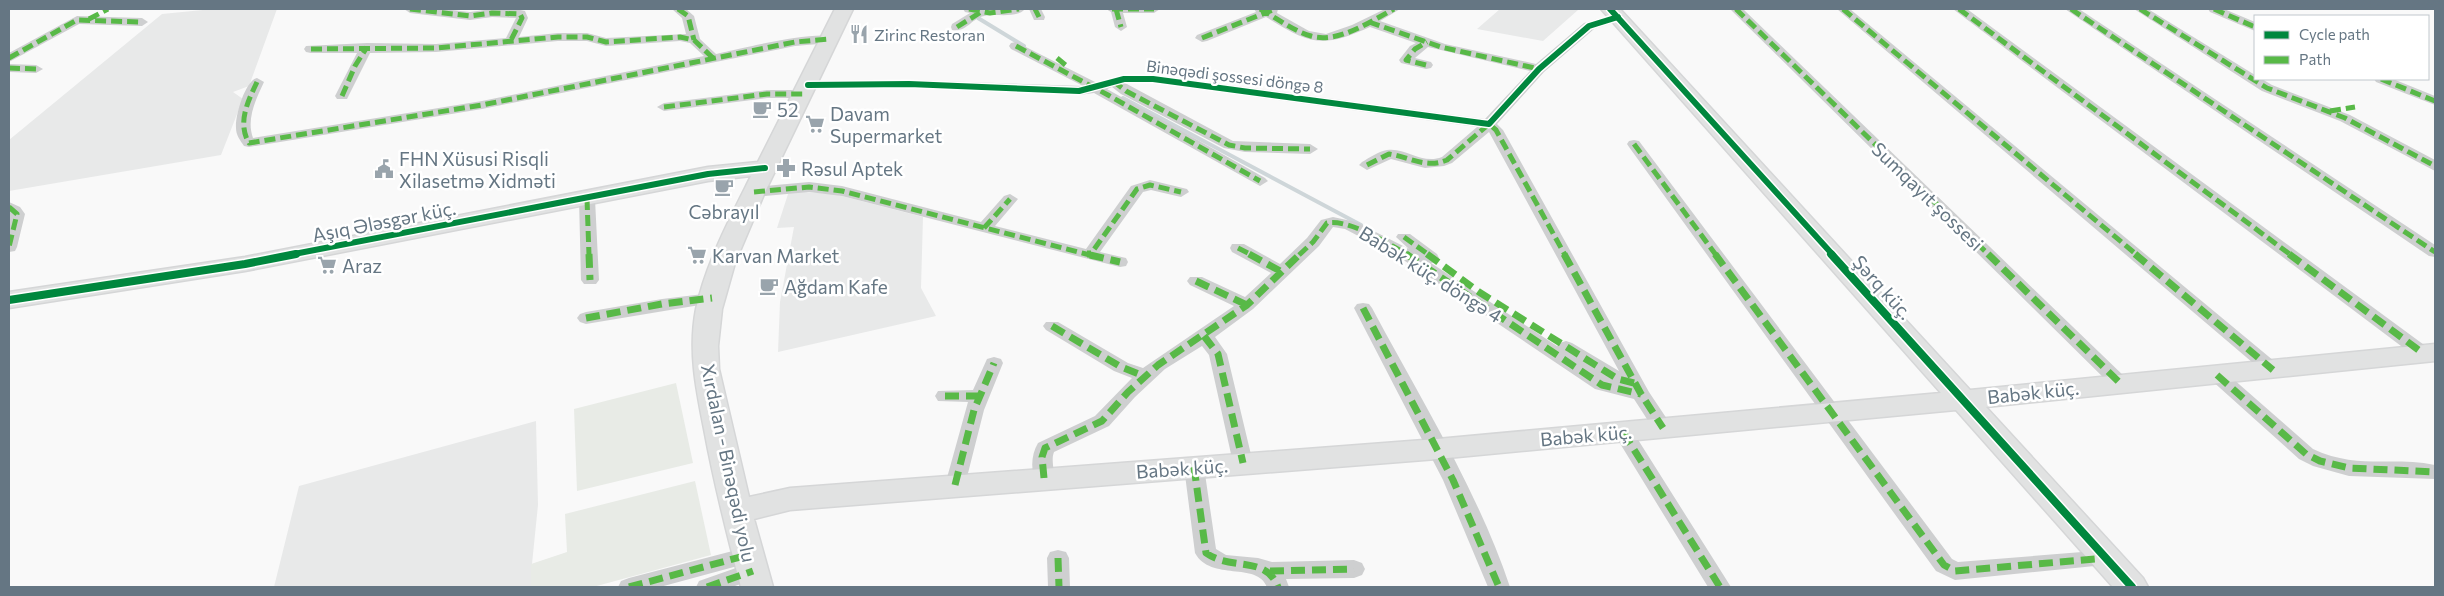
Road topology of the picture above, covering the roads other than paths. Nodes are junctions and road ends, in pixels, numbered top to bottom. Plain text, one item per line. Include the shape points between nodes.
1 (108, 9) edge
2 (410, 9) edge
3 (678, 9) edge
4 (844, 9) edge
5 (1019, 9) edge
6 (1112, 9) edge
7 (1116, 9) edge
8 (1154, 9) edge
9 (1394, 9) edge
10 (1736, 9) edge
11 (1843, 9) edge
12 (1959, 9) edge
13 (2071, 9) edge
14 (2140, 9) edge
15 (2214, 9) edge
16 (975, 10) edge
17 (1267, 10) edge
18 (1614, 13) edge
19 (89, 19) junction
20 (142, 22) dead end
21 (1369, 22) junction
22 (957, 26) dead end
23 (2254, 26) edge
24 (1121, 27) dead end
25 (1202, 38) dead end
26 (830, 39) junction
27 (512, 40) junction
28 (694, 40) junction
29 (1427, 42) junction
30 (1016, 46) dead end
31 (367, 47) junction
32 (311, 49) dead end
33 (9, 58) edge
34 (713, 58) junction
35 (1057, 58) dead end
36 (1426, 65) dead end
37 (9, 68) edge
38 (36, 69) dead end
39 (1539, 69) junction
40 (2254, 80) edge
41 (2254, 80) edge
42 (2383, 80) edge
43 (257, 82) dead end
44 (1104, 85) junction
45 (805, 89) junction
46 (342, 96) dead end
47 (2435, 101) edge
48 (664, 107) dead end
49 (2355, 107) dead end
50 (2330, 111) junction
51 (1489, 124) junction
52 (1634, 144) dead end
53 (1310, 149) dead end
54 (1368, 165) dead end
55 (2435, 166) edge
56 (765, 168) junction
57 (1260, 181) dead end
58 (754, 192) junction
59 (1181, 192) dead end
60 (587, 198) junction
61 (1010, 199) dead end
62 (9, 208) edge
63 (984, 228) junction
64 (1404, 238) dead end
65 (9, 247) edge
66 (1238, 248) dead end
67 (2435, 252) edge
68 (1090, 255) junction
69 (1120, 262) dead end
70 (1282, 272) junction
71 (590, 280) dead end
72 (1196, 281) dead end
73 (712, 298) junction
74 (9, 300) edge
75 (1247, 305) junction
76 (1363, 308) dead end
77 (586, 318) dead end
78 (1052, 326) dead end
79 (1204, 336) junction
80 (2430, 354) edge
81 (994, 363) dead end
82 (2273, 370) junction
83 (2217, 375) junction
84 (1144, 376) junction
85 (2120, 383) junction
86 (1637, 388) junction
87 (945, 396) dead end
88 (979, 396) junction
89 (1963, 399) junction
90 (1831, 413) junction
91 (1663, 428) junction
92 (1622, 432) junction
93 (1437, 448) junction
94 (1243, 463) junction
95 (1194, 467) junction
96 (2435, 472) edge
97 (1044, 478) junction
98 (955, 485) junction
99 (736, 513) junction
100 (1058, 558) dead end
101 (2107, 558) junction
102 (1354, 569) dead end
103 (753, 571) edge
104 (1274, 579) edge
105 (629, 587) edge
106 (707, 587) edge
107 (1059, 587) edge
108 (1499, 587) edge
109 (1720, 587) edge
110 (2132, 587) edge

1 - 19 street
2 - 27 street via 470,16 520,14 522,18
3 - 28 street via 688,16
4 - 26 main road, Xırdalan - Binəqədi yolu
5 - 16 street via 1001,12
6 - 7 street
7 - 8 street
7 - 24 street
9 - 21 street
10 - 85 street, Sumqayıt şossesi
11 - 82 street
12 - 80 street
13 - 67 street
14 - 41 street
15 - 23 street
16 - 22 street
17 - 21 street via 1311,36 1323,39
17 - 25 street
18 - 39 street via 1589,26
18 - 89 main road, Şərq küç.
19 - 20 street
19 - 33 street via 72,22
21 - 29 street
26 - 34 street via 795,42
26 - 45 main road, Xırdalan - Binəqədi yolu
27 - 28 street via 558,37 587,37 606,42 680,37
27 - 31 street via 436,48
28 - 34 street
29 - 36 street via 1406,60
29 - 39 street via 1461,53
30 - 44 street
31 - 32 street
31 - 46 street
34 - 43 street via 482,105 249,143 245,110
35 - 44 street
37 - 38 street
39 - 51 street
40 - 50 street via 2287,98
42 - 47 street
44 - 45 street, Binəqədi şossesi döngə 8 via 1079,91 909,84
44 - 51 street, Binəqədi şossesi döngə 8 via 1136,78 1191,82
44 - 53 street via 1126,91 1228,145
44 - 57 street
45 - 48 street, Binəqədi şossesi döngə 8
45 - 56 main road, Xırdalan - Binəqədi yolu
49 - 50 street
50 - 55 street
51 - 54 street via 1439,164 1424,165 1389,154
51 - 86 street via 1502,138
52 - 90 street
56 - 58 main road, Xırdalan - Binəqədi yolu
56 - 60 main road, Aşıq Ələsgər küç. via 708,174
58 - 63 street via 826,188
58 - 73 main road, Xırdalan - Binəqədi yolu via 723,263
59 - 68 street via 1150,185 1137,189
60 - 71 street
60 - 74 main road, Aşıq Ələsgər küç. via 245,264
61 - 63 street
62 - 65 street via 16,214
63 - 68 street
64 - 86 street via 1479,292
66 - 70 street
68 - 69 street
70 - 75 street, Babək küç. döngə 4
70 - 86 street, Babək küç. döngə 4 via 1328,223 1342,222 1422,264 1602,385
72 - 75 street
73 - 77 street
73 - 99 main road, Xırdalan - Binəqədi yolu via 706,329 706,369
75 - 79 street, Babək küç. döngə 4
76 - 93 street
78 - 84 street via 1121,368
79 - 84 street, Babək küç. döngə 4
79 - 94 street via 1218,354
80 - 82 main road, Babək küç.
81 - 88 street
82 - 83 main road, Babək küç.
83 - 85 main road, Babək küç.
83 - 96 street via 2306,454 2320,462 2346,470
84 - 97 street, Babək küç. döngə 4 via 1102,421 1045,448 1042,457
85 - 89 main road, Babək küç.
86 - 91 street
87 - 88 street
88 - 98 street
89 - 90 main road, Babək küç.
89 - 101 main road, Şərq küç.
90 - 91 main road, Babək küç.
90 - 101 street via 1950,569
91 - 92 main road, Babək küç.
92 - 93 main road, Babək küç.
92 - 109 street
93 - 94 main road, Babək küç.
93 - 108 street via 1482,542
94 - 95 main road, Babək küç.
95 - 97 main road, Babək küç.
95 - 104 street via 1206,553 1222,564 1260,566
97 - 98 main road, Babək küç.
98 - 99 main road, Babək küç. via 790,499
99 - 103 main road, Xırdalan - Binəqədi yolu
100 - 107 street
101 - 110 main road, Şərq küç.
102 - 104 street
103 - 105 street
103 - 106 street

